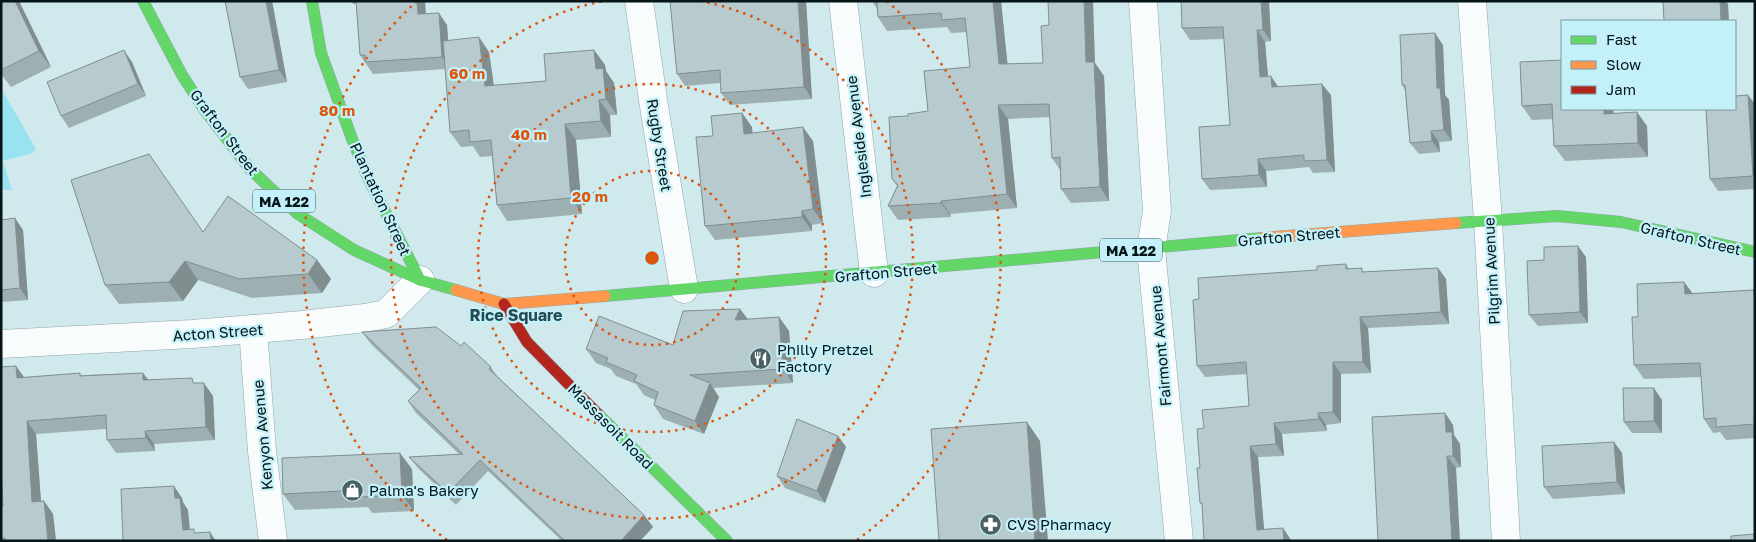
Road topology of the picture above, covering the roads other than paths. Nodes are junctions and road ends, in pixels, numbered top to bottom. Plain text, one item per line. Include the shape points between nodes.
1 (143, 1) edge
2 (312, 1) edge
3 (639, 1) edge
4 (843, 1) edge
5 (1143, 1) edge
6 (1472, 1) edge
7 (1488, 220) junction
8 (1151, 248) junction
9 (1755, 252) edge
10 (874, 273) junction
11 (420, 280) junction
12 (684, 289) junction
13 (504, 304) junction
14 (253, 329) junction
15 (1, 344) edge
16 (274, 541) edge
17 (727, 541) edge
18 (1179, 541) edge
19 (1506, 541) edge

1 - 11 main road, Grafton Street / MA 122 via 204,109 262,182 298,214 341,243
2 - 11 main road, Plantation Street via 321,54 352,139
3 - 12 street, Rugby Street
4 - 10 street, Ingleside Avenue
5 - 8 street, Fairmont Avenue via 1157,211
6 - 7 street, Pilgrim Avenue
7 - 8 main road, Grafton Street / MA 122
7 - 9 main road, Grafton Street / MA 122 via 1557,216 1621,222
7 - 19 street, Pilgrim Avenue
8 - 10 main road, Grafton Street / MA 122
8 - 18 street, Fairmont Avenue
10 - 12 main road, Grafton Street / MA 122
11 - 13 main road, Grafton Street / MA 122
11 - 14 street, Acton Street via 386,314 338,322
12 - 13 main road, Grafton Street / MA 122
13 - 17 main road, Massasoit Road via 528,342
14 - 15 street, Acton Street
14 - 16 street, Kenyon Avenue via 262,451

